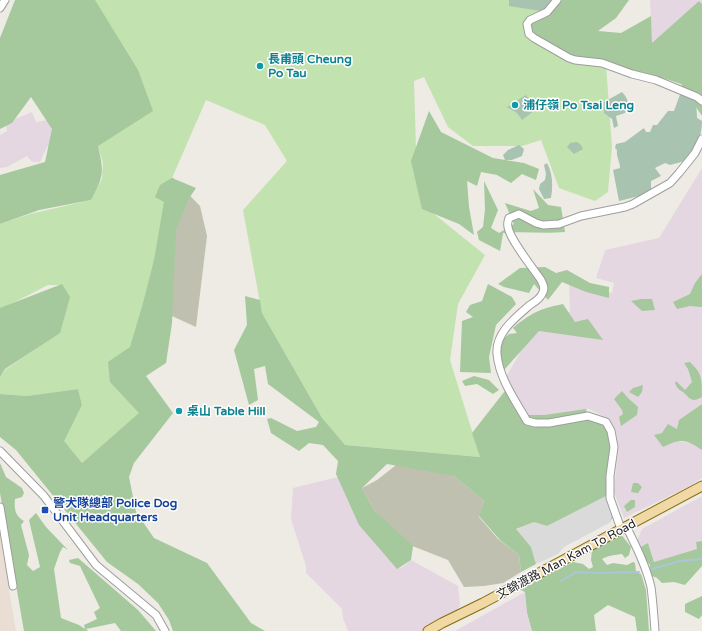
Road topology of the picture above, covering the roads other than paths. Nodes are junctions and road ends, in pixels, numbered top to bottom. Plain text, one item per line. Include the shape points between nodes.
1 (5, 0) edge
2 (557, 0) edge
3 (0, 8) edge
4 (702, 101) edge
5 (702, 139) edge
6 (0, 451) edge
7 (702, 486) edge
8 (0, 507) edge
9 (623, 528) junction
10 (13, 586) dead end
11 (165, 631) edge
12 (428, 631) edge
13 (655, 631) edge

1 - 3 street
2 - 4 street via 547,12 530,20 529,34 534,38 569,58 602,63 656,80
5 - 9 street via 695,153 670,182 633,204 559,224 543,225 520,214 509,218 507,223 514,240 542,280 544,287 539,298 510,323 499,340 497,355 502,376 527,421 548,423 588,416 606,422 611,431 614,447 610,498
6 - 11 street via 44,496 96,565 156,615
7 - 9 main road, 文錦渡路 Man Kam To Road
8 - 10 street
9 - 12 main road, 文錦渡路 Man Kam To Road
9 - 13 street via 639,553 650,586

